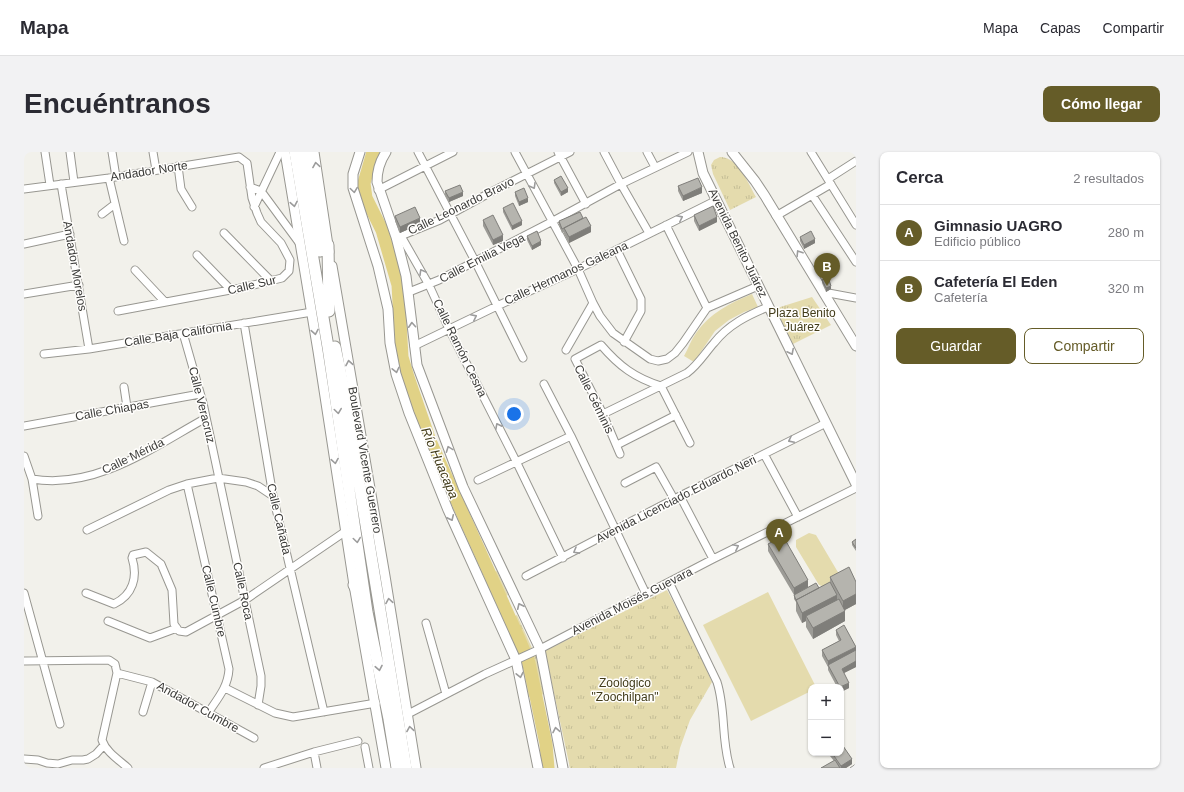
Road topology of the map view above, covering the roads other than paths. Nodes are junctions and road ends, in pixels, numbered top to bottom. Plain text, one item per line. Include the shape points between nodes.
1 (45, 152) edge
2 (70, 152) edge
3 (112, 152) edge
4 (153, 152) edge
5 (280, 152) edge
6 (285, 152) edge
7 (295, 152) edge
8 (305, 152) edge
9 (314, 152) edge
10 (360, 152) edge
11 (386, 152) edge
12 (418, 152) edge
13 (452, 152) edge
14 (515, 152) edge
15 (570, 152) edge
16 (604, 152) edge
17 (647, 152) edge
18 (688, 152) edge
19 (698, 152) edge
20 (732, 152) edge
21 (811, 152) edge
22 (560, 154) edge
23 (856, 161) edge
24 (178, 166) junction
25 (426, 166) junction
26 (655, 168) junction
27 (156, 170) junction
28 (526, 174) junction
29 (113, 177) junction
30 (74, 182) junction
31 (830, 182) junction
32 (61, 184) junction
33 (621, 184) junction
34 (50, 185) junction
35 (250, 187) junction
36 (24, 189) edge
37 (261, 190) junction
38 (378, 190) junction
39 (812, 195) junction
40 (717, 200) junction
41 (115, 204) junction
42 (586, 204) junction
43 (192, 207) dead end
44 (254, 207) junction
45 (102, 214) dead end
46 (452, 214) junction
47 (776, 216) junction
48 (553, 221) junction
49 (666, 225) junction
50 (856, 225) edge
51 (224, 233) dead end
52 (650, 233) junction
53 (70, 234) junction
54 (399, 237) junction
55 (124, 241) dead end
56 (24, 244) edge
57 (300, 244) junction
58 (328, 245) junction
59 (617, 250) junction
60 (197, 256) dead end
61 (476, 261) junction
62 (856, 262) edge
63 (578, 269) junction
64 (135, 270) dead end
65 (271, 281) junction
66 (429, 284) junction
67 (79, 285) junction
68 (758, 286) junction
69 (231, 290) junction
70 (409, 292) junction
71 (823, 292) junction
72 (24, 294) edge
73 (856, 298) edge
74 (165, 302) junction
75 (593, 303) junction
76 (497, 306) junction
77 (768, 307) junction
78 (707, 308) junction
79 (118, 311) dead end
80 (329, 311) junction
81 (312, 312) junction
82 (244, 323) junction
83 (449, 329) junction
84 (183, 333) junction
85 (624, 342) junction
86 (414, 346) junction
87 (856, 346) edge
88 (89, 349) junction
89 (566, 350) dead end
90 (44, 354) dead end
91 (523, 358) dead end
92 (544, 384) dead end
93 (661, 386) junction
94 (124, 387) dead end
95 (200, 394) junction
96 (127, 407) junction
97 (603, 414) junction
98 (676, 416) junction
99 (206, 418) junction
100 (826, 423) junction
101 (24, 426) edge
102 (571, 436) junction
103 (617, 444) junction
104 (690, 444) dead end
105 (620, 454) dead end
106 (764, 454) junction
107 (24, 456) edge
108 (516, 461) junction
109 (218, 478) junction
110 (32, 479) junction
111 (478, 480) dead end
112 (625, 483) dead end
113 (187, 484) junction
114 (856, 484) edge
115 (856, 488) edge
116 (273, 496) junction
117 (677, 497) junction
118 (38, 516) dead end
119 (798, 517) junction
120 (615, 529) junction
121 (87, 530) dead end
122 (346, 531) junction
123 (563, 558) junction
124 (713, 559) junction
125 (291, 569) junction
126 (526, 576) dead end
127 (669, 582) junction
128 (354, 585) junction
129 (86, 593) dead end
130 (24, 594) edge
131 (646, 594) junction
132 (245, 600) junction
133 (367, 612) junction
134 (217, 615) junction
135 (108, 621) dead end
136 (426, 623) dead end
137 (177, 628) junction
138 (540, 649) junction
139 (516, 660) junction
140 (24, 661) edge
141 (43, 661) junction
142 (117, 673) junction
143 (152, 682) junction
144 (225, 688) junction
145 (446, 694) junction
146 (376, 703) junction
147 (258, 704) junction
148 (142, 712) dead end
149 (324, 712) junction
150 (208, 713) junction
151 (408, 714) junction
152 (60, 724) dead end
153 (254, 738) dead end
154 (358, 741) dead end
155 (104, 745) junction
156 (365, 747) dead end
157 (314, 752) junction
158 (24, 759) edge
159 (128, 768) edge
160 (264, 768) edge
161 (317, 768) edge
162 (370, 768) edge
163 (386, 768) edge
164 (397, 768) edge
165 (406, 768) edge
166 (416, 768) edge
167 (538, 768) edge
168 (563, 768) edge
169 (730, 768) edge

1 - 34 street
2 - 30 street
3 - 29 street
4 - 27 street
5 - 37 street
6 -> 57 main road
7 -> 133 highway, Boulevard Vicente Guerrero via 328,347
8 - 80 highway, Boulevard Vicente Guerrero
58 -> 9 main road, Boulevard Vicente Guerrero
10 -> 139 main road via 353,174 353,188 378,266 388,309 390,343 396,374 448,510
11 - 38 main road via 377,173
12 - 25 street
13 - 25 street
14 - 28 street
15 - 22 street, Calle Leonardo Bravo
16 - 33 street
17 - 26 street
18 - 26 street, Calle Emilia Vega
19 - 40 main road, Avenida Benito Juárez via 703,173
20 - 47 main road via 755,181
21 - 31 street
22 - 28 street, Calle Leonardo Bravo
22 - 42 street
23 - 31 street
24 - 27 street, Andador Norte
24 - 35 street, Andador Norte via 239,157 247,162
24 - 43 street via 181,188
25 - 38 street
25 - 46 street
26 - 33 street, Calle Emilia Vega
27 - 29 street, Andador Norte
28 - 46 street, Calle Leonardo Bravo
28 -> 48 street
29 - 30 street, Andador Norte
29 - 41 street
30 - 32 street, Andador Norte
31 - 39 street
31 - 50 street
32 - 34 street, Andador Norte
32 - 53 street, Andador Morelos
33 - 42 street, Calle Emilia Vega
33 - 52 street
34 - 36 street, Andador Norte
35 - 37 street
35 - 44 street, Calle Sur
37 - 44 street
37 - 57 street
38 - 54 main road
39 - 47 street
39 - 62 street
49 -> 40 street, Calle Hermanos Galeana
40 - 68 main road, Avenida Benito Juárez
41 - 45 street
41 - 55 street
42 - 48 street, Calle Emilia Vega
44 - 65 street, Calle Sur via 260,222 281,243 290,260 289,271 282,278
46 - 54 street, Calle Leonardo Bravo
46 - 61 street
71 -> 47 main road
48 - 61 street, Calle Emilia Vega
48 - 63 street
49 - 52 street, Calle Hermanos Galeana
49 - 78 street
51 - 65 street
52 - 59 street, Calle Hermanos Galeana
53 - 56 street
53 - 67 street, Andador Morelos
66 -> 54 street, Calle Ramón Cesna
54 - 70 main road
57 - 81 main road
58 - 80 highway
151 -> 58 main road, Boulevard Vicente Guerrero
59 - 63 street, Calle Hermanos Galeana
59 - 85 street via 642,305
60 - 69 street
61 - 66 street, Calle Emilia Vega
61 - 76 street
63 - 75 street
63 - 76 street, Calle Hermanos Galeana
64 - 74 street
65 - 69 street, Calle Sur
66 - 70 street, Calle Emilia Vega
66 - 83 street, Calle Ramón Cesna
67 - 72 street
67 - 88 street, Andador Morelos
68 - 77 main road, Avenida Benito Juárez
68 - 78 street
69 - 74 street, Calle Sur
86 -> 70 main road
71 - 73 street
71 - 87 main road
74 - 79 street, Calle Sur
75 - 85 street via 613,333
75 - 89 street
83 -> 76 street, Calle Hermanos Galeana
76 - 91 street
77 - 93 street via 730,327 715,341 695,368
77 -> 100 main road, Avenida Benito Juárez
78 - 85 street via 683,343 667,359 650,359
80 - 165 highway, Boulevard Vicente Guerrero
81 - 82 street, Calle Baja California
81 -> 122 main road
82 - 84 street, Calle Baja California
82 - 116 street, Calle Cañada
83 - 86 street, Calle Hermanos Galeana
108 -> 83 street, Calle Ramón Cesna
84 - 88 street, Calle Baja California
84 - 95 street, Calle Veracruz
138 -> 86 main road via 463,487 417,365
88 - 90 street, Calle Baja California
92 - 102 street
93 - 97 street
93 - 97 street, Calle Géminis via 630,373 601,345 575,359
93 - 98 street
94 - 96 street
95 - 96 street, Calle Chiapas
95 - 99 street, Calle Veracruz
96 - 101 street, Calle Chiapas
97 - 103 street, Calle Géminis
98 - 103 street
98 - 104 street
99 - 109 street, Calle Veracruz
99 - 110 street, Calle Mérida via 123,464 100,473 54,481
100 -> 106 street, Avenida Licenciado Eduardo Neri
100 - 114 main road, Avenida Benito Juárez
102 - 108 street
102 - 120 street
103 - 105 street, Calle Géminis
106 - 117 street, Avenida Licenciado Eduardo Neri
106 - 119 street
107 - 110 street
108 - 111 street
108 - 123 street, Calle Ramón Cesna
109 - 113 street
109 - 116 street via 246,482
109 - 132 street, Calle Roca
110 - 118 street
112 - 117 street via 656,467
113 - 121 street via 169,490
113 - 134 street, Calle Cumbre
115 - 119 street, Avenida Moisés Guevara
116 - 125 street, Calle Cañada
117 - 120 street, Avenida Licenciado Eduardo Neri
117 - 124 street
124 -> 119 street, Avenida Moisés Guevara
120 -> 123 street, Avenida Licenciado Eduardo Neri
120 - 131 street
122 - 125 street
122 - 128 main road
123 - 126 street, Avenida Licenciado Eduardo Neri
124 - 127 street, Avenida Moisés Guevara
125 - 132 street
125 - 149 street, Calle Cañada
127 - 131 street, Avenida Moisés Guevara
127 - 169 street via 717,682 721,695 726,757
128 - 133 highway
128 - 146 main road
129 - 137 street via 114,604 122,600 134,584 133,555 146,552 161,564 172,590 174,624
130 - 141 street
131 - 138 street, Avenida Moisés Guevara
132 - 134 street
132 - 147 street, Calle Roca via 260,676
133 -> 164 highway, Boulevard Vicente Guerrero
134 - 137 street via 186,632
134 - 144 street, Calle Cumbre via 229,669
135 - 137 street via 150,638
136 - 145 street
138 - 139 street, Avenida Moisés Guevara
168 -> 138 main road
139 - 145 street, Avenida Moisés Guevara
139 -> 167 main road
140 - 141 street
141 - 142 street via 109,660 115,664
141 - 152 street
142 - 143 street, Andador Cumbre
142 - 155 street via 102,740
143 - 148 street
143 - 150 street, Andador Cumbre
144 - 147 street
144 - 150 street, Calle Cumbre
145 - 151 street, Avenida Moisés Guevara
146 - 149 street
146 - 163 main road
147 - 149 street via 275,713 293,717
150 - 153 street, Andador Cumbre
166 -> 151 main road, Boulevard Vicente Guerrero
154 - 157 street
155 - 158 street via 88,759 58,764
155 - 159 street
156 - 162 street
157 - 160 street
157 - 161 street

